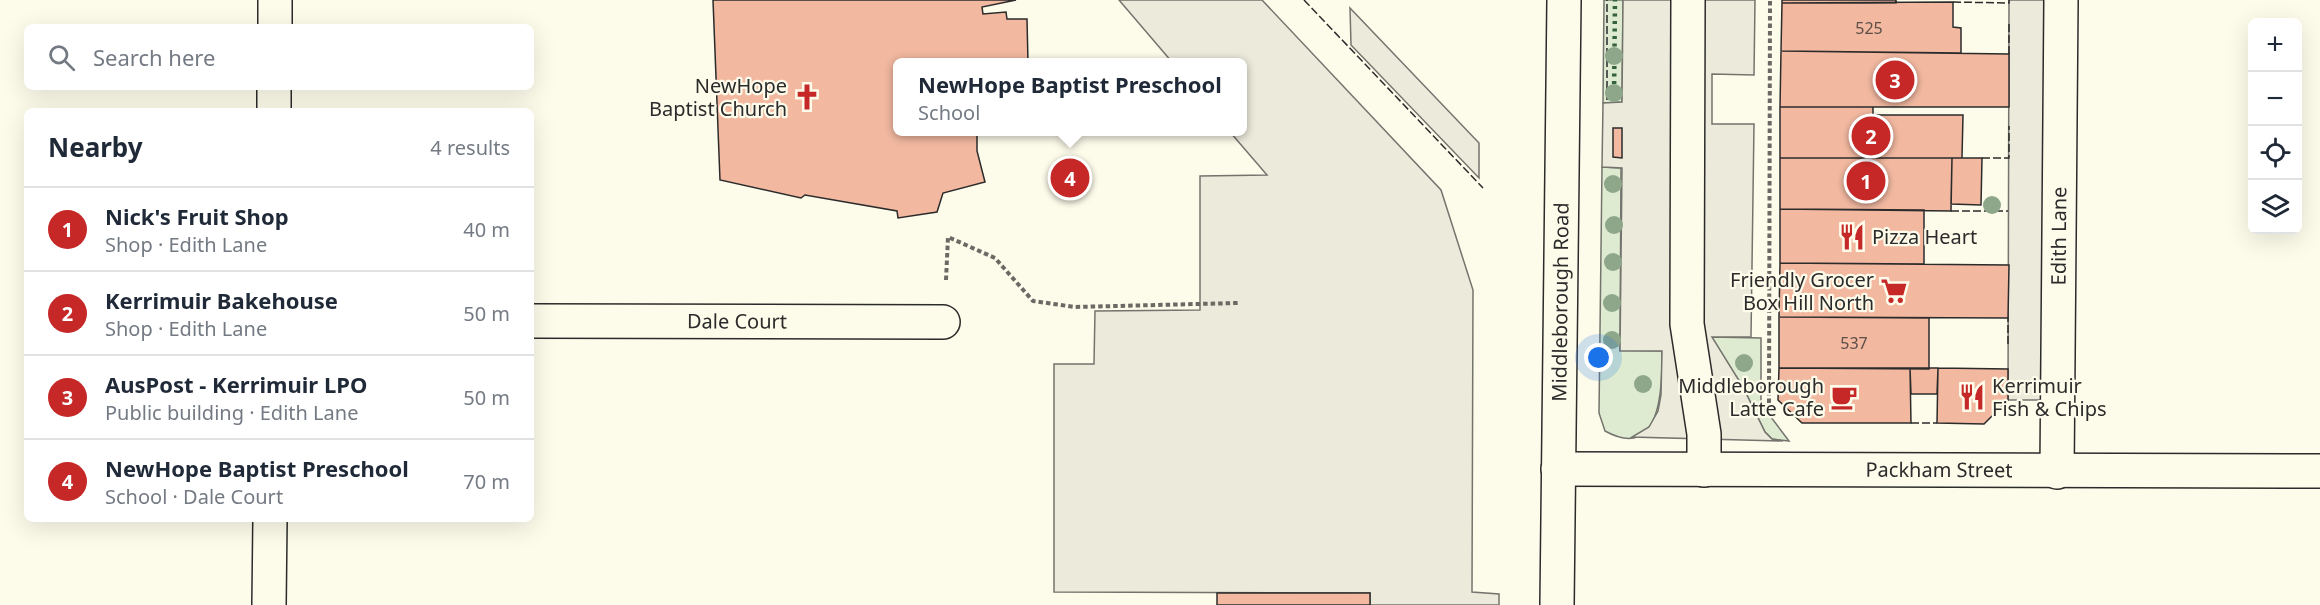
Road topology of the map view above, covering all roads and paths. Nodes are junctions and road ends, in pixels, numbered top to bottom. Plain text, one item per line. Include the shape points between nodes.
1 (275, 0) edge
2 (1564, 0) edge
3 (1688, 0) edge
4 (1770, 0) edge
5 (2061, 0) edge
6 (274, 24) edge
7 (274, 90) edge
8 (274, 108) edge
9 (1238, 303) dead end
10 (534, 321) edge
11 (943, 322) joint
12 (1768, 403) dead end
13 (1558, 470) junction
14 (1704, 470) junction
15 (2320, 471) edge
16 (2057, 472) junction
17 (270, 522) edge
18 (269, 605) edge
19 (1557, 605) edge

1 - 6 street
2 - 13 street, Middleborough Road
3 - 14 street via 1688,324 1704,434
4 - 12 path
5 - 16 street, Edith Lane
7 - 8 street
9 - 11 path via 1076,307 1033,301 994,258 948,237
10 - 11 street, Dale Court
13 - 14 street, Packham Street
13 - 19 street, Middleborough Road
14 - 16 street, Packham Street
15 - 16 street, Packham Street
17 - 18 street

